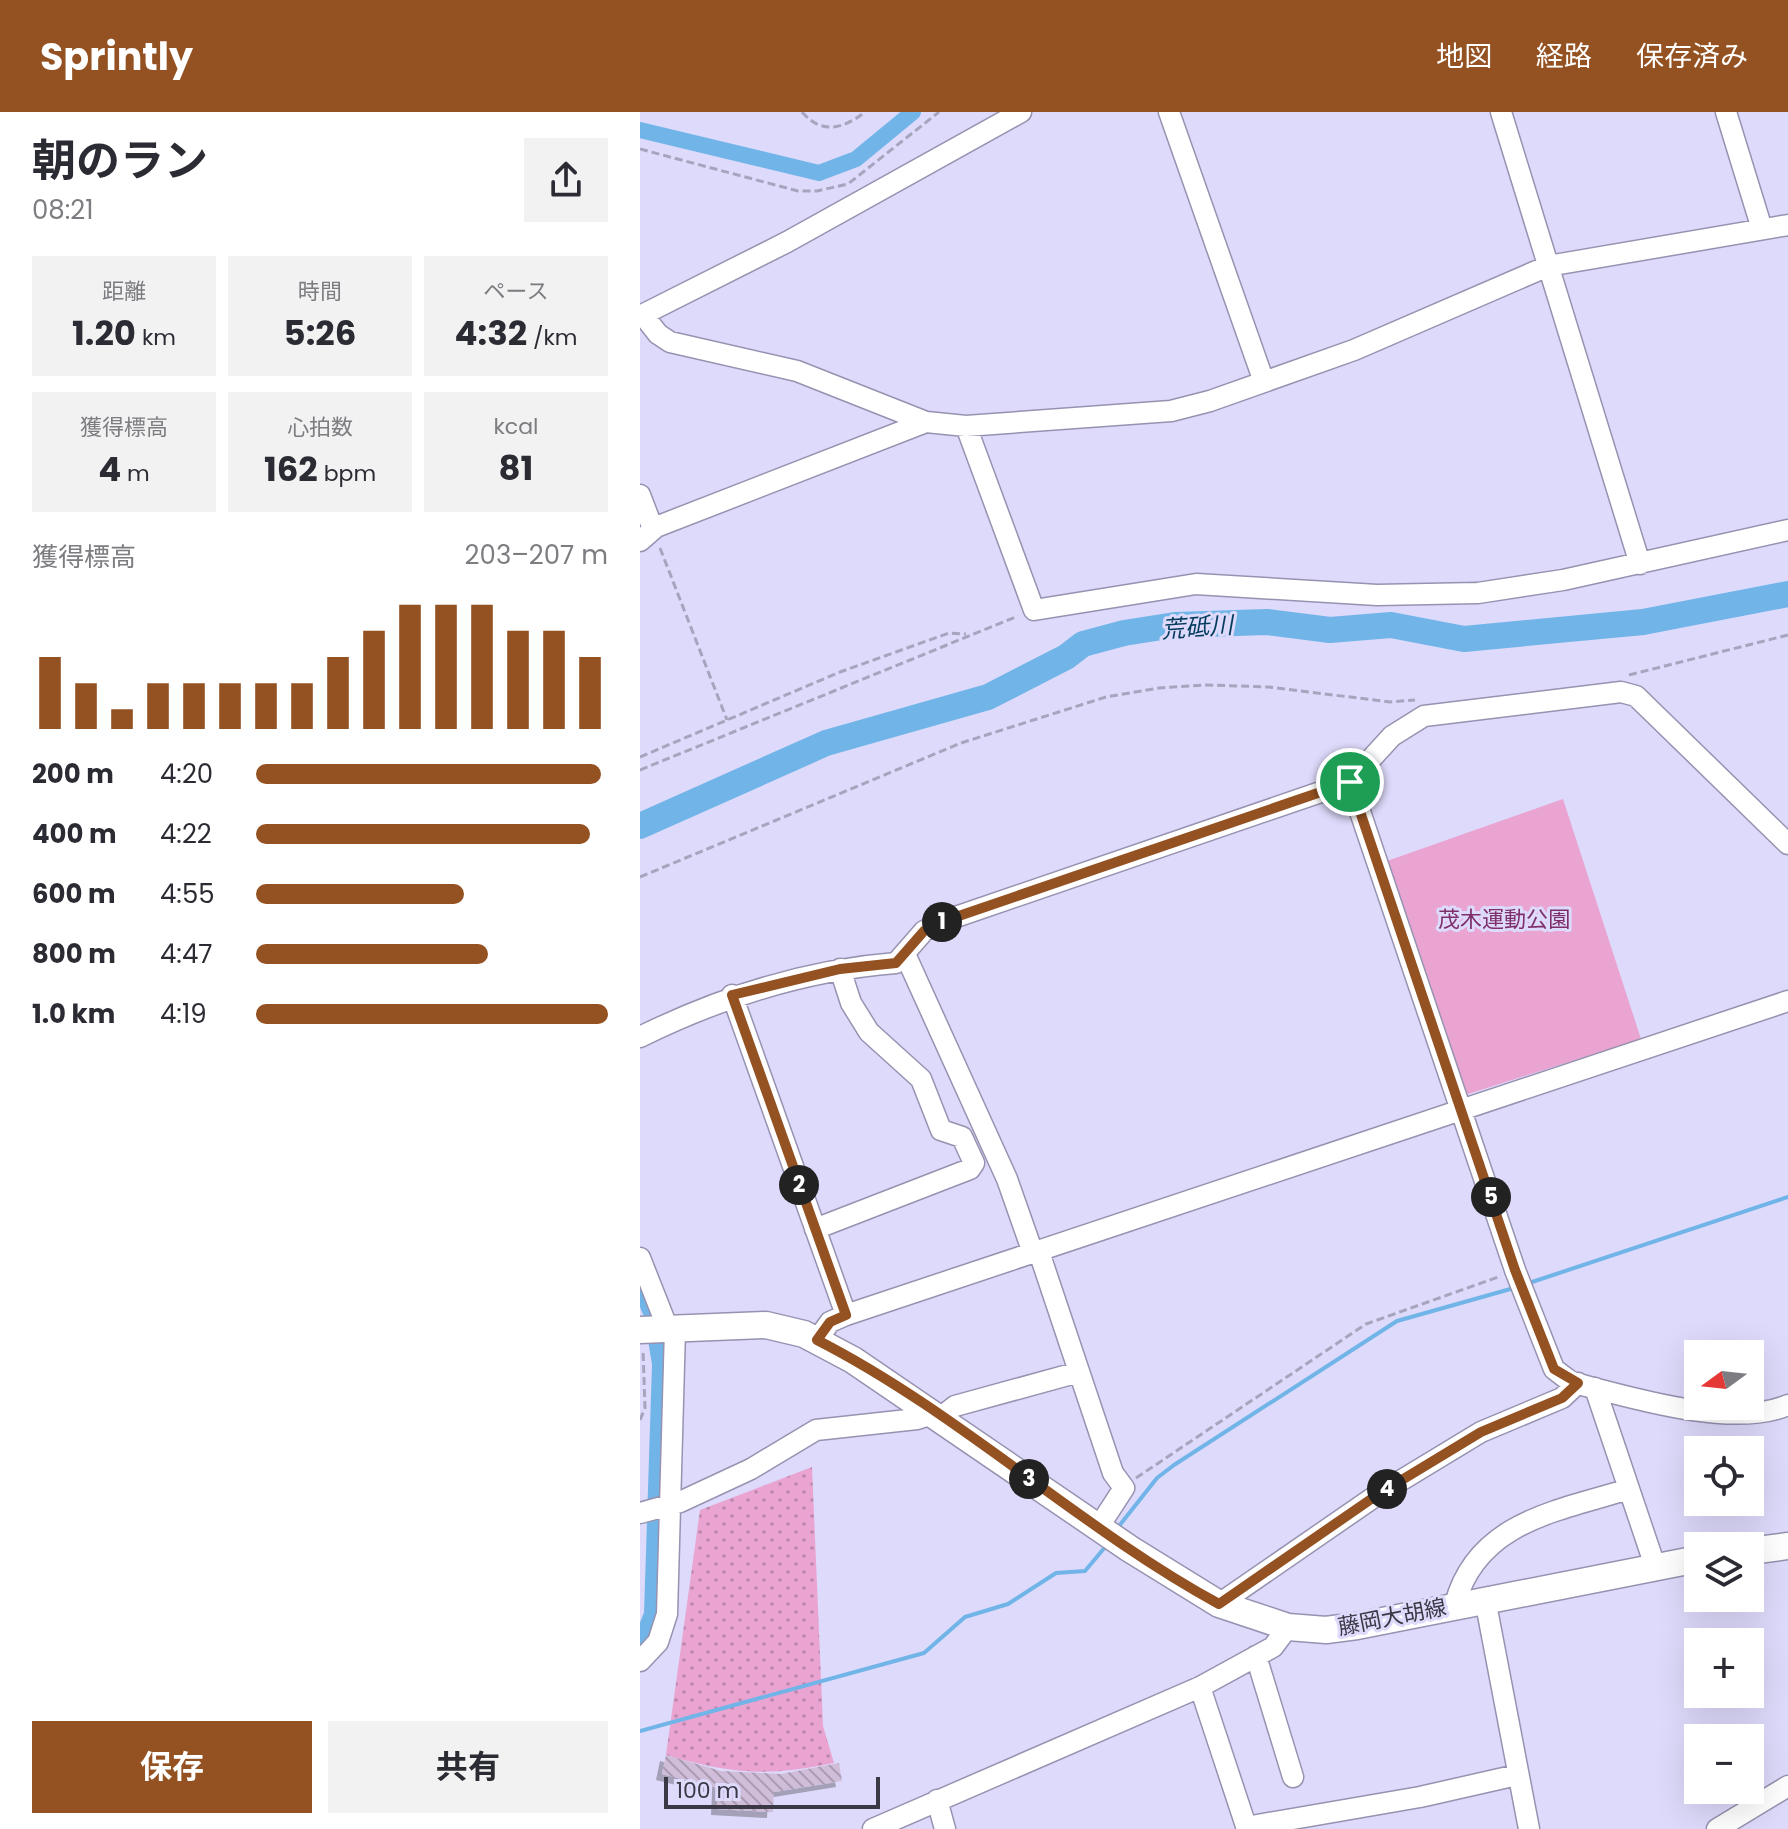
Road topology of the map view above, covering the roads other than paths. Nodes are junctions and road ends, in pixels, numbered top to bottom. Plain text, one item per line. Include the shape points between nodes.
1 (1021, 112) edge
2 (1169, 112) edge
3 (1501, 112) edge
4 (1726, 112) edge
5 (1788, 225) edge
6 (1762, 229) junction
7 (1548, 266) junction
8 (642, 316) edge
9 (1264, 382) junction
10 (926, 422) junction
11 (966, 426) junction
12 (640, 495) edge
13 (1788, 530) edge
14 (646, 535) edge
15 (1640, 564) junction
16 (1350, 782) junction
17 (1788, 844) edge
18 (905, 954) junction
19 (840, 969) junction
20 (732, 995) junction
21 (1788, 1001) edge
22 (640, 1037) edge
23 (1462, 1109) junction
24 (815, 1229) junction
25 (1036, 1253) junction
26 (640, 1258) edge
27 (846, 1315) junction
28 (656, 1330) edge
29 (817, 1340) junction
30 (1079, 1372) junction
31 (1586, 1386) junction
32 (1788, 1405) edge
33 (938, 1415) junction
34 (1629, 1489) junction
35 (669, 1505) junction
36 (642, 1513) edge
37 (1098, 1528) junction
38 (1788, 1546) edge
39 (1764, 1549) edge
40 (1684, 1561) edge
41 (1655, 1566) junction
42 (1485, 1599) junction
43 (1219, 1604) junction
44 (1455, 1604) junction
45 (1288, 1627) junction
46 (1256, 1656) junction
47 (640, 1661) edge
48 (1200, 1687) junction
49 (1517, 1775) junction
50 (1293, 1777) dead end
51 (1788, 1786) edge
52 (937, 1800) junction
53 (1246, 1828) edge
54 (873, 1829) edge
55 (945, 1829) edge
56 (1529, 1829) edge
57 (1717, 1829) edge

1 - 8 street
2 - 9 street
3 - 7 street
4 - 6 street
5 - 6 street
6 - 7 street
7 - 9 street via 1354,350
7 - 15 street
8 - 10 street via 670,342 797,371
9 - 11 street via 1171,411
10 - 11 street
10 - 14 street
11 - 15 street via 1034,610 1196,584 1377,595 1478,593
12 - 14 street
13 - 15 street
16 - 17 street via 1392,736 1424,716 1621,692 1636,696 1669,724
16 - 18 street via 947,920 924,931
16 - 23 street
18 - 19 street via 896,963
18 - 25 street
19 - 20 street
19 - 24 street via 851,1003 869,1032 921,1079 941,1130 962,1137 974,1163 970,1169
20 - 22 street
20 - 24 street
21 - 23 street
23 - 25 street
23 - 31 street via 1554,1369
24 - 27 street
25 - 27 street
25 - 30 street
26 - 28 street
27 - 29 street via 830,1322
28 - 29 main road, 藤岡大胡線 via 766,1325
28 - 35 street
29 - 33 main road, 藤岡大胡線
30 - 33 street
30 - 37 street via 1113,1473 1124,1488
31 - 32 street via 1719,1414 1764,1414
31 - 34 street
31 - 43 street via 1481,1432 1377,1495
33 - 35 street via 816,1430 751,1469
33 - 37 main road, 藤岡大胡線
34 - 41 street
34 - 44 street via 1555,1512 1491,1543 1473,1560
35 - 36 street
35 - 47 street via 665,1627 652,1652
37 - 43 main road, 藤岡大胡線
38 - 39 main road
40 - 41 main road, 藤岡大胡線
41 - 42 main road, 藤岡大胡線
42 - 44 main road, 藤岡大胡線
42 - 49 street
43 - 45 main road, 藤岡大胡線
44 - 45 main road, 藤岡大胡線 via 1357,1626
45 - 46 street via 1273,1647
46 - 48 street
46 - 50 street
48 - 52 street
48 - 53 street
49 - 53 street
49 - 56 street
51 - 57 street
52 - 54 street
52 - 55 street

